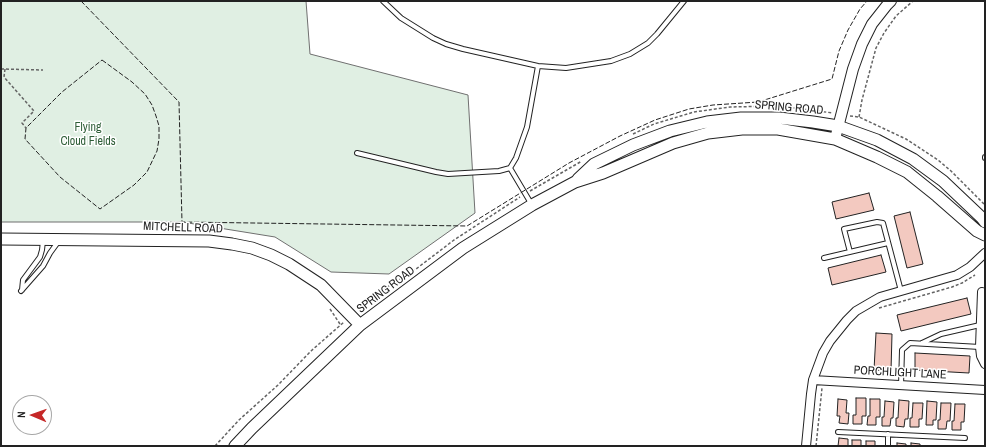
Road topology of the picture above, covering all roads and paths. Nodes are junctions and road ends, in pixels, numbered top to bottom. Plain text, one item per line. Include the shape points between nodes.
1 (383, 1) edge
2 (684, 1) edge
3 (891, 1) edge
4 (913, 1) edge
5 (538, 66) junction
6 (1, 69) edge
7 (5, 69) junction
8 (43, 70) dead end
9 (841, 115) junction
10 (859, 117) junction
11 (838, 126) junction
12 (26, 128) dead end
13 (631, 134) dead end
14 (835, 139) junction
15 (357, 153) dead end
16 (587, 158) dead end
17 (510, 168) junction
18 (575, 182) junction
19 (526, 194) junction
20 (532, 205) junction
21 (985, 205) edge
22 (985, 222) edge
23 (985, 235) edge
24 (1, 238) edge
25 (43, 239) junction
26 (60, 239) junction
27 (888, 243) junction
28 (850, 252) junction
29 (985, 253) edge
30 (824, 258) dead end
31 (977, 272) dead end
32 (901, 290) junction
33 (982, 292) dead end
34 (328, 306) dead end
35 (878, 308) dead end
36 (351, 317) junction
37 (340, 324) junction
38 (360, 325) junction
39 (980, 325) junction
40 (921, 343) junction
41 (980, 347) junction
42 (985, 364) edge
43 (813, 380) junction
44 (822, 380) junction
45 (900, 386) junction
46 (985, 390) edge
47 (838, 432) dead end
48 (888, 434) junction
49 (965, 438) dead end
50 (215, 446) edge
51 (235, 446) edge
52 (806, 446) edge
53 (816, 446) edge
54 (888, 446) edge

1 - 5 lane via 401,18 440,41 463,49
2 - 5 lane via 648,43 621,59 566,68
3 - 9 street via 872,24 862,44
4 - 10 path via 896,16 876,48
5 - 17 lane via 527,126
6 - 7 path
7 - 8 path
7 - 12 path via 4,77 34,111 22,123
9 - 10 path
9 - 11 street
9 - 13 path via 779,106 730,107 694,112
10 - 21 path via 906,139 938,160
11 - 14 street
11 - 18 main road, SPRING ROAD via 779,118 741,118 707,122 670,131 633,145 594,164
11 - 22 main road, SPRING ROAD via 877,140 913,159 943,181
14 - 18 main road, SPRING ROAD via 778,129 742,129 708,133 673,143
14 - 23 main road, SPRING ROAD via 907,172
15 - 17 lane via 448,174
16 - 19 path
17 - 19 lane
18 - 20 main road, SPRING ROAD
19 - 20 lane
19 - 36 path via 381,291
20 - 38 main road, SPRING ROAD via 463,248
24 - 25 main road, MITCHELL ROAD
25 - 26 main road, MITCHELL ROAD
25 - 26 lane via 40,257 23,280 21,291 44,266
26 - 36 main road, MITCHELL ROAD via 209,241 252,248 307,274
27 - 28 lane
27 - 28 lane via 883,223 877,222 844,230
27 - 32 lane
28 - 30 lane
29 - 32 street via 957,275
31 - 35 path via 952,287
32 - 43 street via 867,304 847,320 824,352
33 - 39 street
34 - 37 path
36 - 37 path
36 - 38 main road, MITCHELL ROAD
37 - 50 path
38 - 51 main road, SPRING ROAD
39 - 40 lane via 941,334
39 - 41 street
40 - 41 lane
40 - 45 lane via 910,343 902,350
41 - 42 street
43 - 44 street, PORCHLIGHT LANE
43 - 52 street
44 - 45 street, PORCHLIGHT LANE
44 - 53 path
45 - 46 street, PORCHLIGHT LANE
47 - 48 lane
48 - 49 lane
48 - 54 lane

